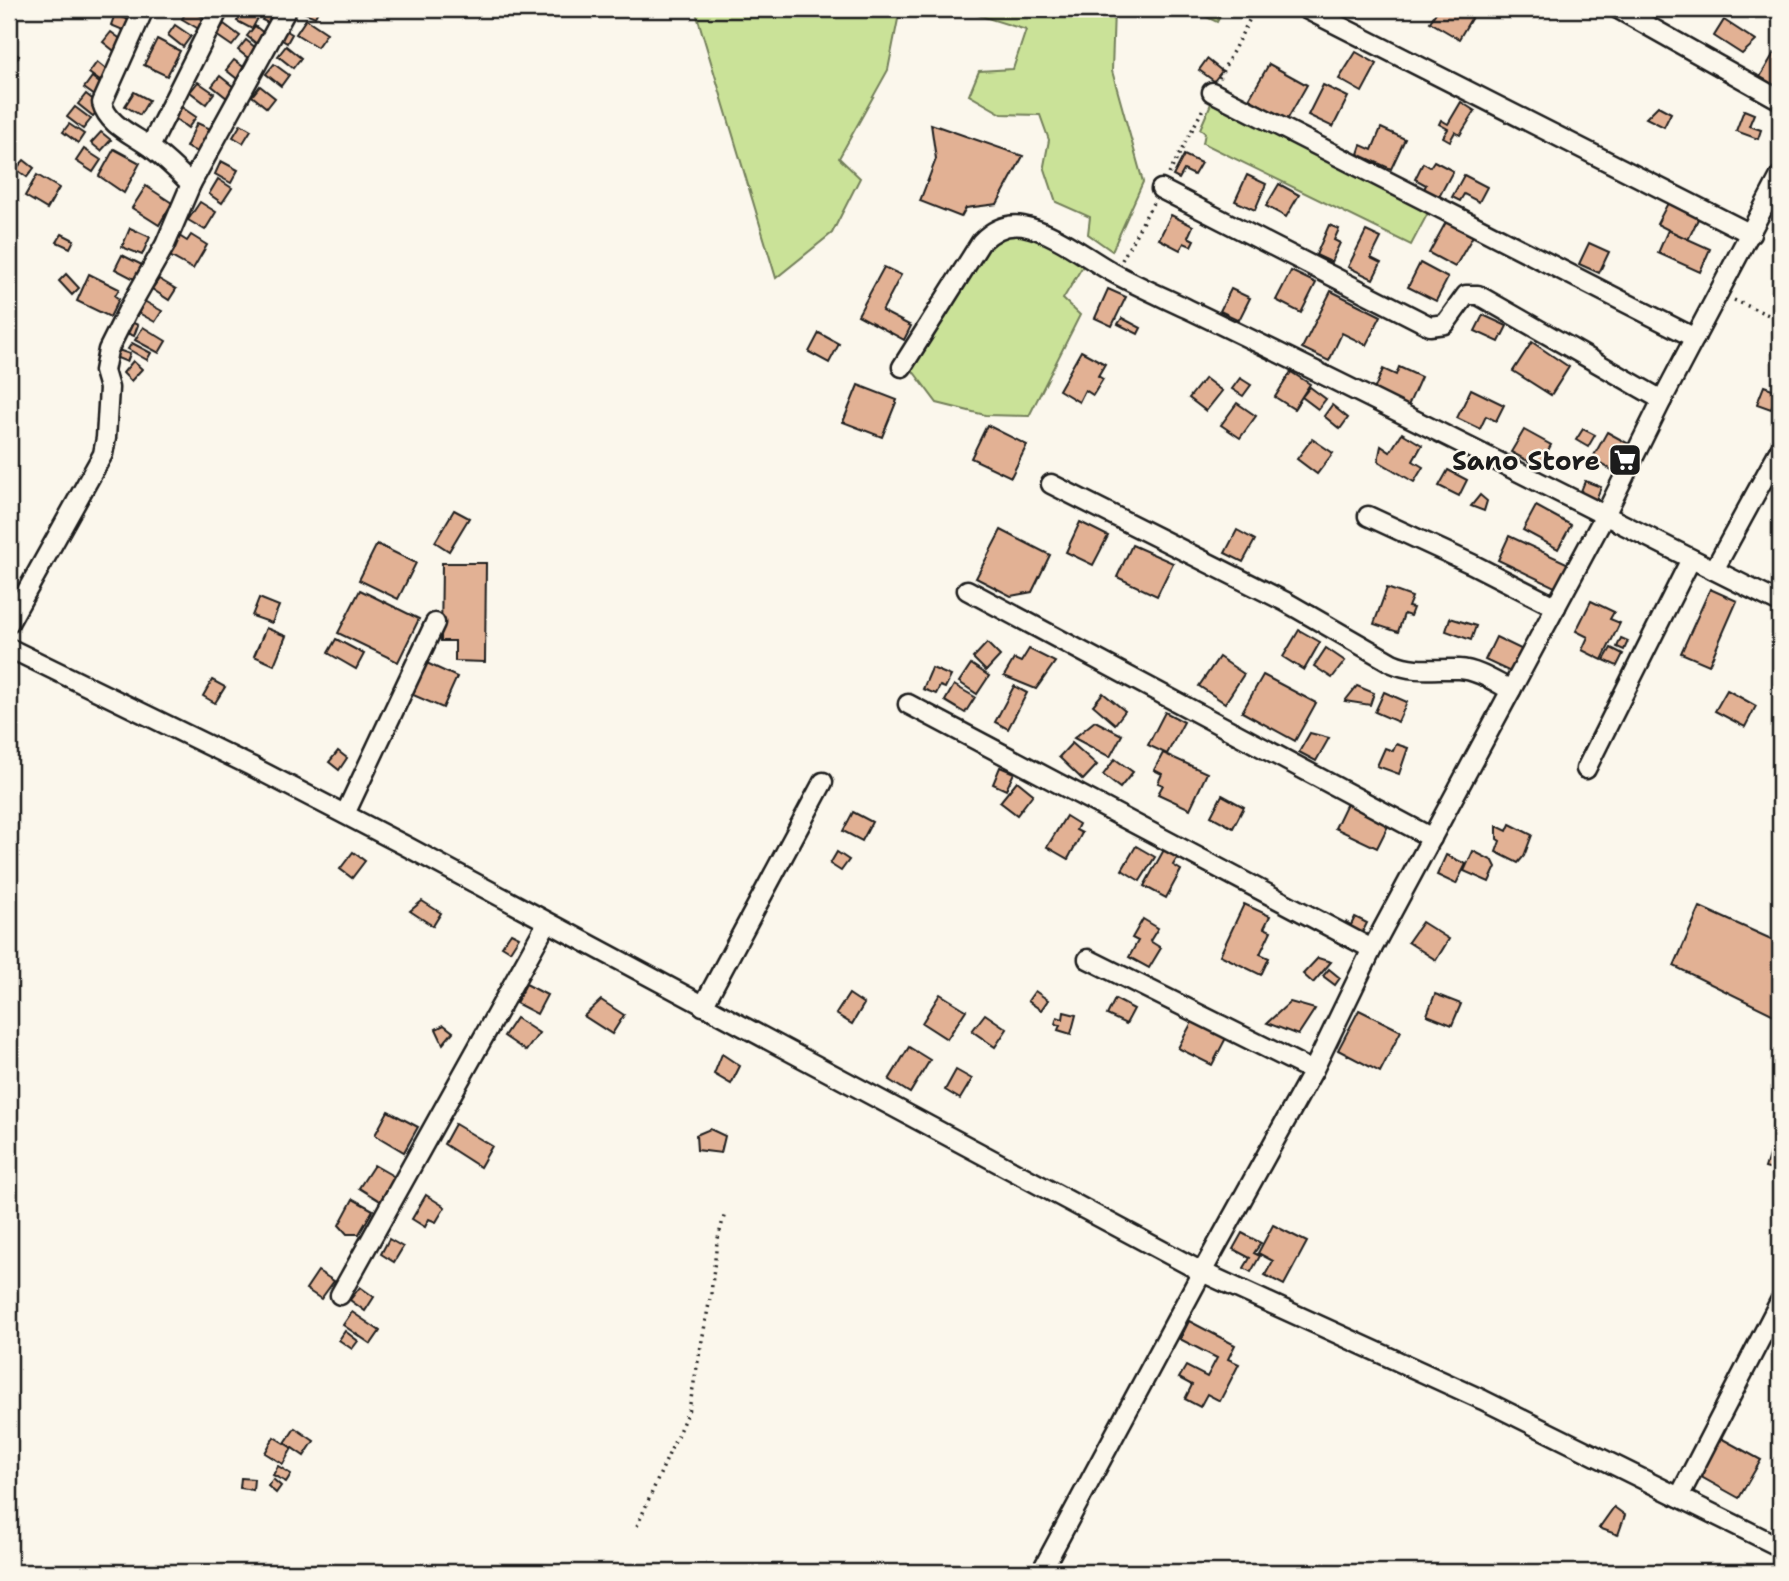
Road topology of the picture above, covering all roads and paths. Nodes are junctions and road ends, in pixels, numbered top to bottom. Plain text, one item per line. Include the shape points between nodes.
1 (144, 9) edge
2 (219, 9) edge
3 (287, 9) edge
4 (1255, 9) edge
5 (1306, 9) edge
6 (1618, 9) edge
7 (1212, 92) junction
8 (1780, 100) edge
9 (150, 147) junction
10 (1780, 176) edge
11 (191, 184) junction
12 (1161, 189) junction
13 (1751, 234) junction
14 (1115, 274) junction
15 (1720, 294) junction
16 (1780, 320) edge
17 (1695, 338) junction
18 (902, 367) dead end
19 (1662, 400) junction
20 (1780, 449) edge
21 (1051, 484) dead end
22 (1368, 516) dead end
23 (1604, 517) junction
24 (1692, 559) junction
25 (1714, 570) junction
26 (967, 590) dead end
27 (1780, 603) edge
28 (1556, 607) junction
29 (9, 623) edge
30 (435, 623) dead end
31 (9, 649) edge
32 (1511, 690) junction
33 (908, 704) dead end
34 (1586, 769) dead end
35 (823, 782) dead end
36 (345, 814) junction
37 (1432, 838) junction
38 (547, 923) junction
39 (1372, 949) junction
40 (1088, 959) dead end
41 (703, 1006) junction
42 (1313, 1071) junction
43 (725, 1213) dead end
44 (1202, 1272) junction
45 (340, 1295) dead end
46 (1780, 1301) edge
47 (1679, 1497) junction
48 (637, 1526) dead end
49 (1780, 1547) edge
50 (1041, 1572) edge

1 - 9 street via 102,103 114,123
2 - 9 street
3 - 11 street
4 - 7 path
5 - 13 street
6 - 8 street
7 - 12 path
7 - 17 street
9 - 11 street
10 - 13 street
11 - 29 street via 165,245 108,350 103,454
12 - 14 path
12 - 19 street via 1430,326 1446,324 1466,295 1478,295
13 - 15 street
14 - 18 street via 1047,235 1006,225 981,242
14 - 23 street via 1311,367
15 - 16 path
15 - 17 street
17 - 19 street
19 - 23 street
20 - 25 street
21 - 32 street via 1286,602 1392,663 1415,670 1469,670
22 - 28 street
23 - 24 street
23 - 28 street
24 - 25 street
24 - 34 street
25 - 27 street
26 - 37 street
28 - 32 street
30 - 36 street
31 - 36 street
32 - 37 street
33 - 39 street
35 - 41 street
36 - 38 street
37 - 39 street
38 - 41 street
38 - 45 street
39 - 42 street
40 - 42 street
41 - 44 street
42 - 44 street
43 - 48 path via 689,1409
44 - 47 street via 1483,1400
44 - 50 street
46 - 47 street
47 - 49 street

